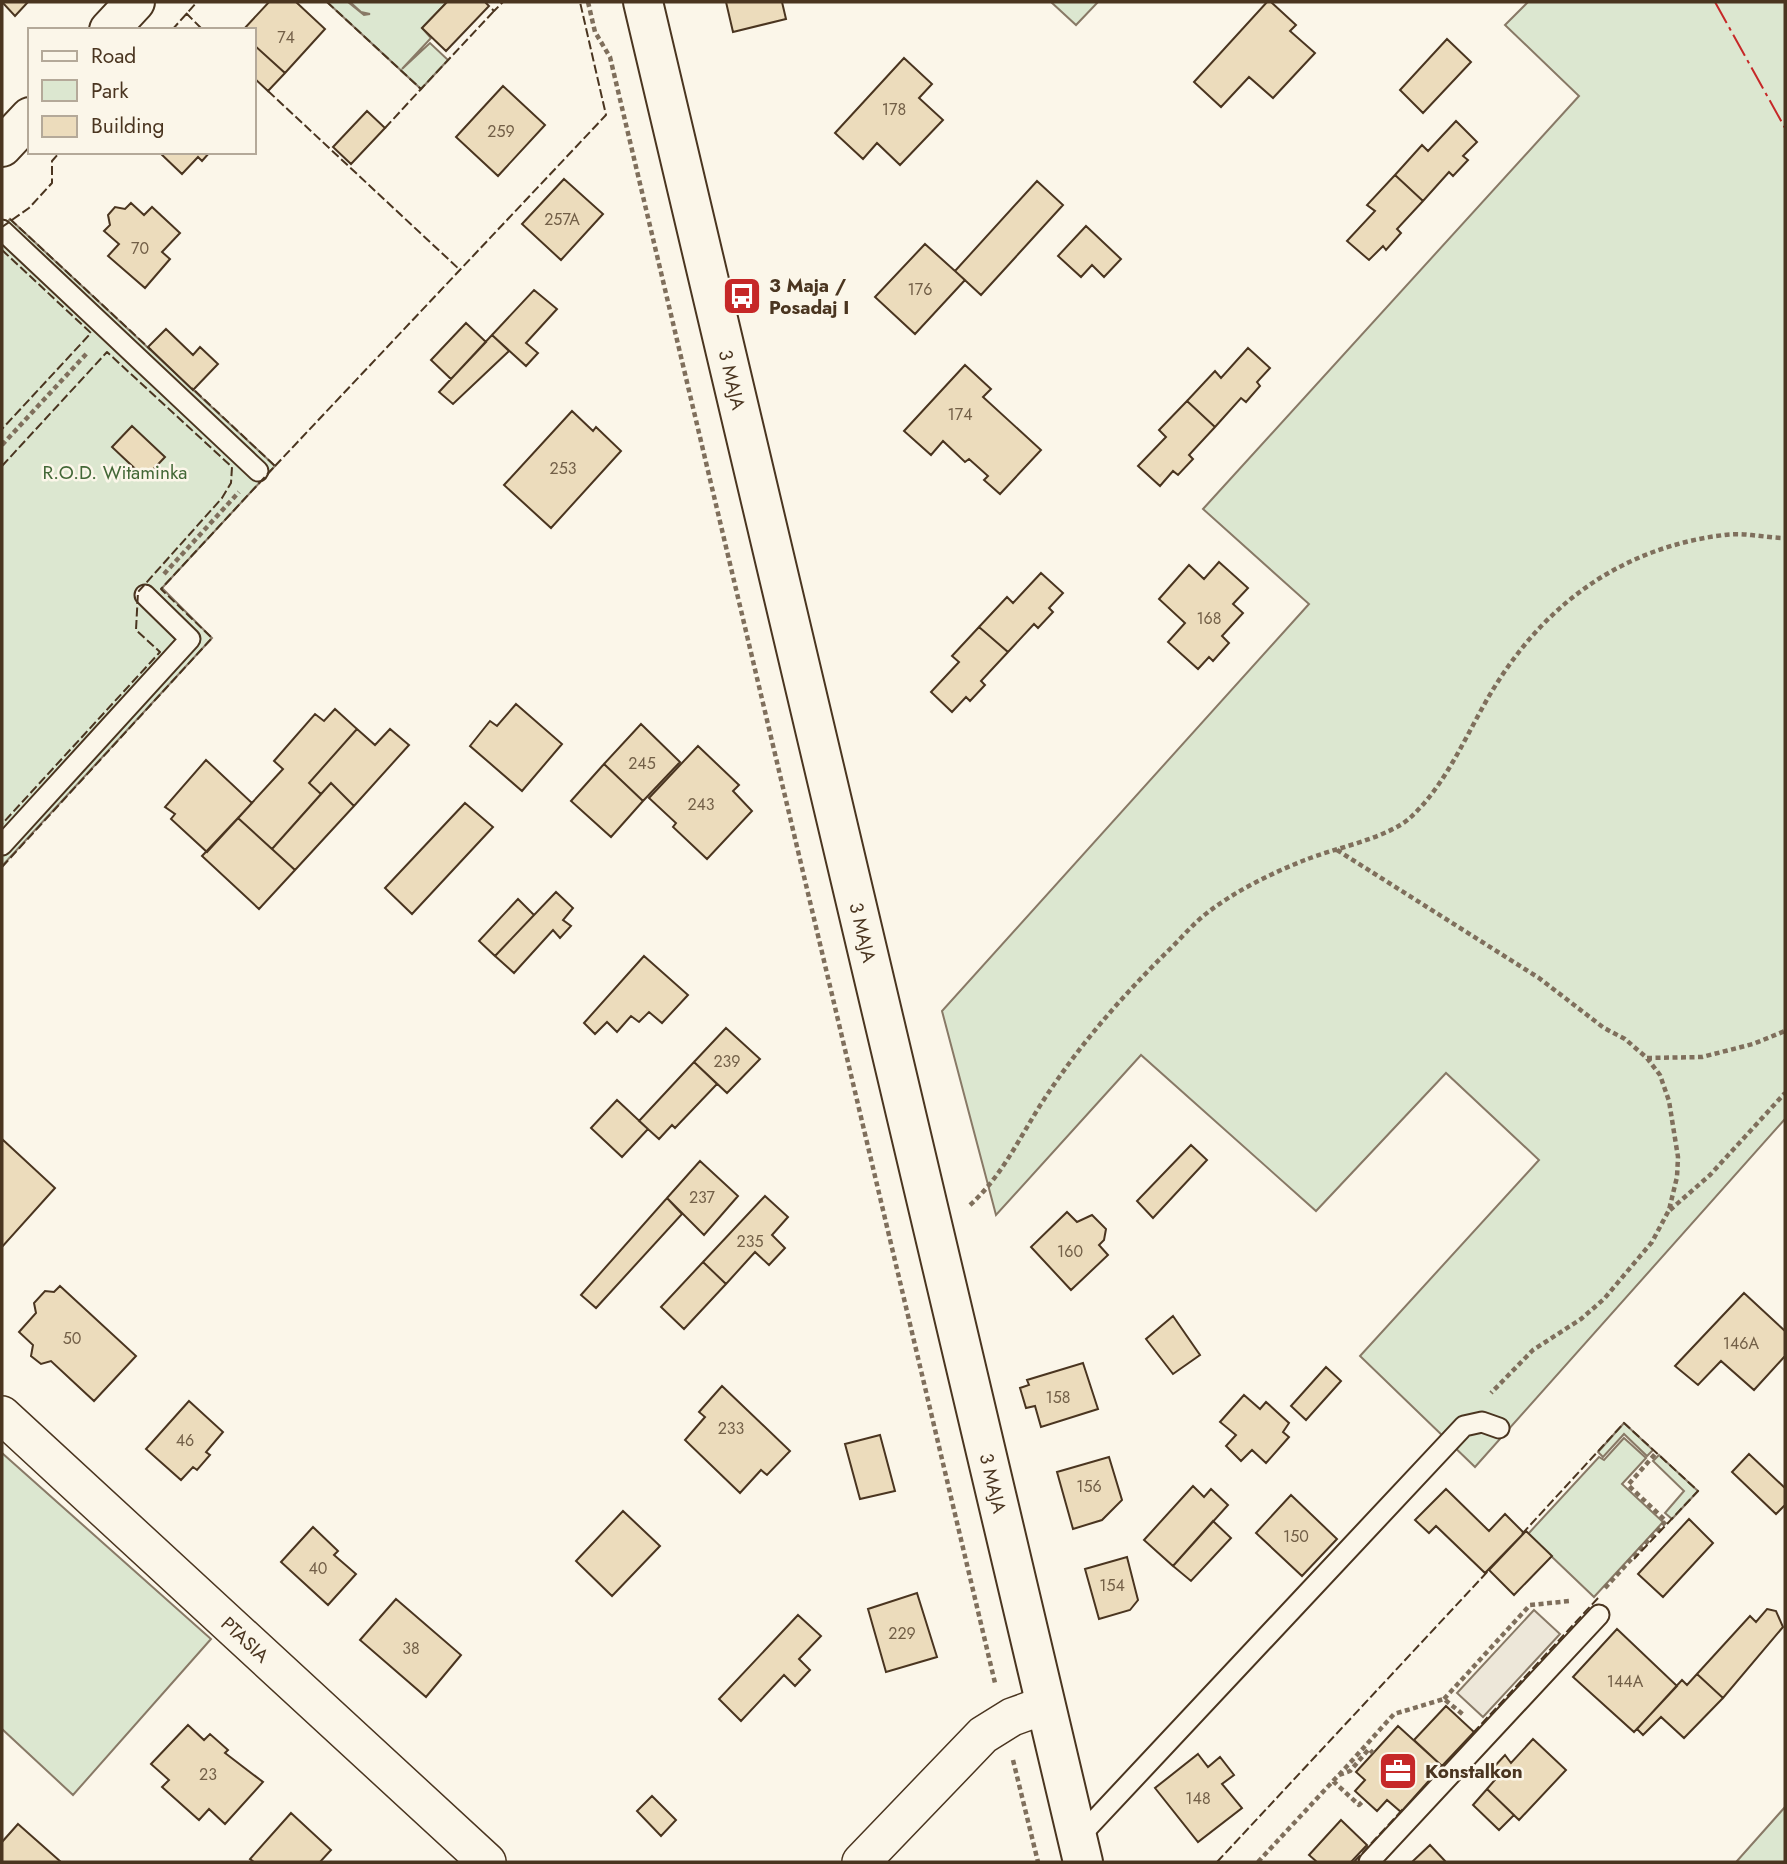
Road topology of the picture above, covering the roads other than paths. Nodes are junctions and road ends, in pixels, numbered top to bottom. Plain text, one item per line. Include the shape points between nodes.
1 (135, 2) edge
2 (643, 2) edge
3 (111, 28) edge
4 (28, 119) edge
5 (2, 147) edge
6 (2, 230) edge
7 (258, 471) road end
8 (145, 595) road end
9 (2, 845) edge
10 (2, 1415) edge
11 (1499, 1428) dead end
12 (1599, 1615) dead end
13 (1045, 1705) junction
14 (1081, 1850) edge
15 (487, 1862) edge
16 (862, 1862) edge
17 (1368, 1862) edge

1 - 3 street
2 - 13 street, 3 MAJA
4 - 5 street
6 - 7 lane
8 - 9 lane via 191,639
10 - 15 street, PTASIA
11 - 14 lane via 1482,1422 1464,1426
12 - 17 lane
13 - 14 street, 3 MAJA
13 - 16 street via 983,1735

